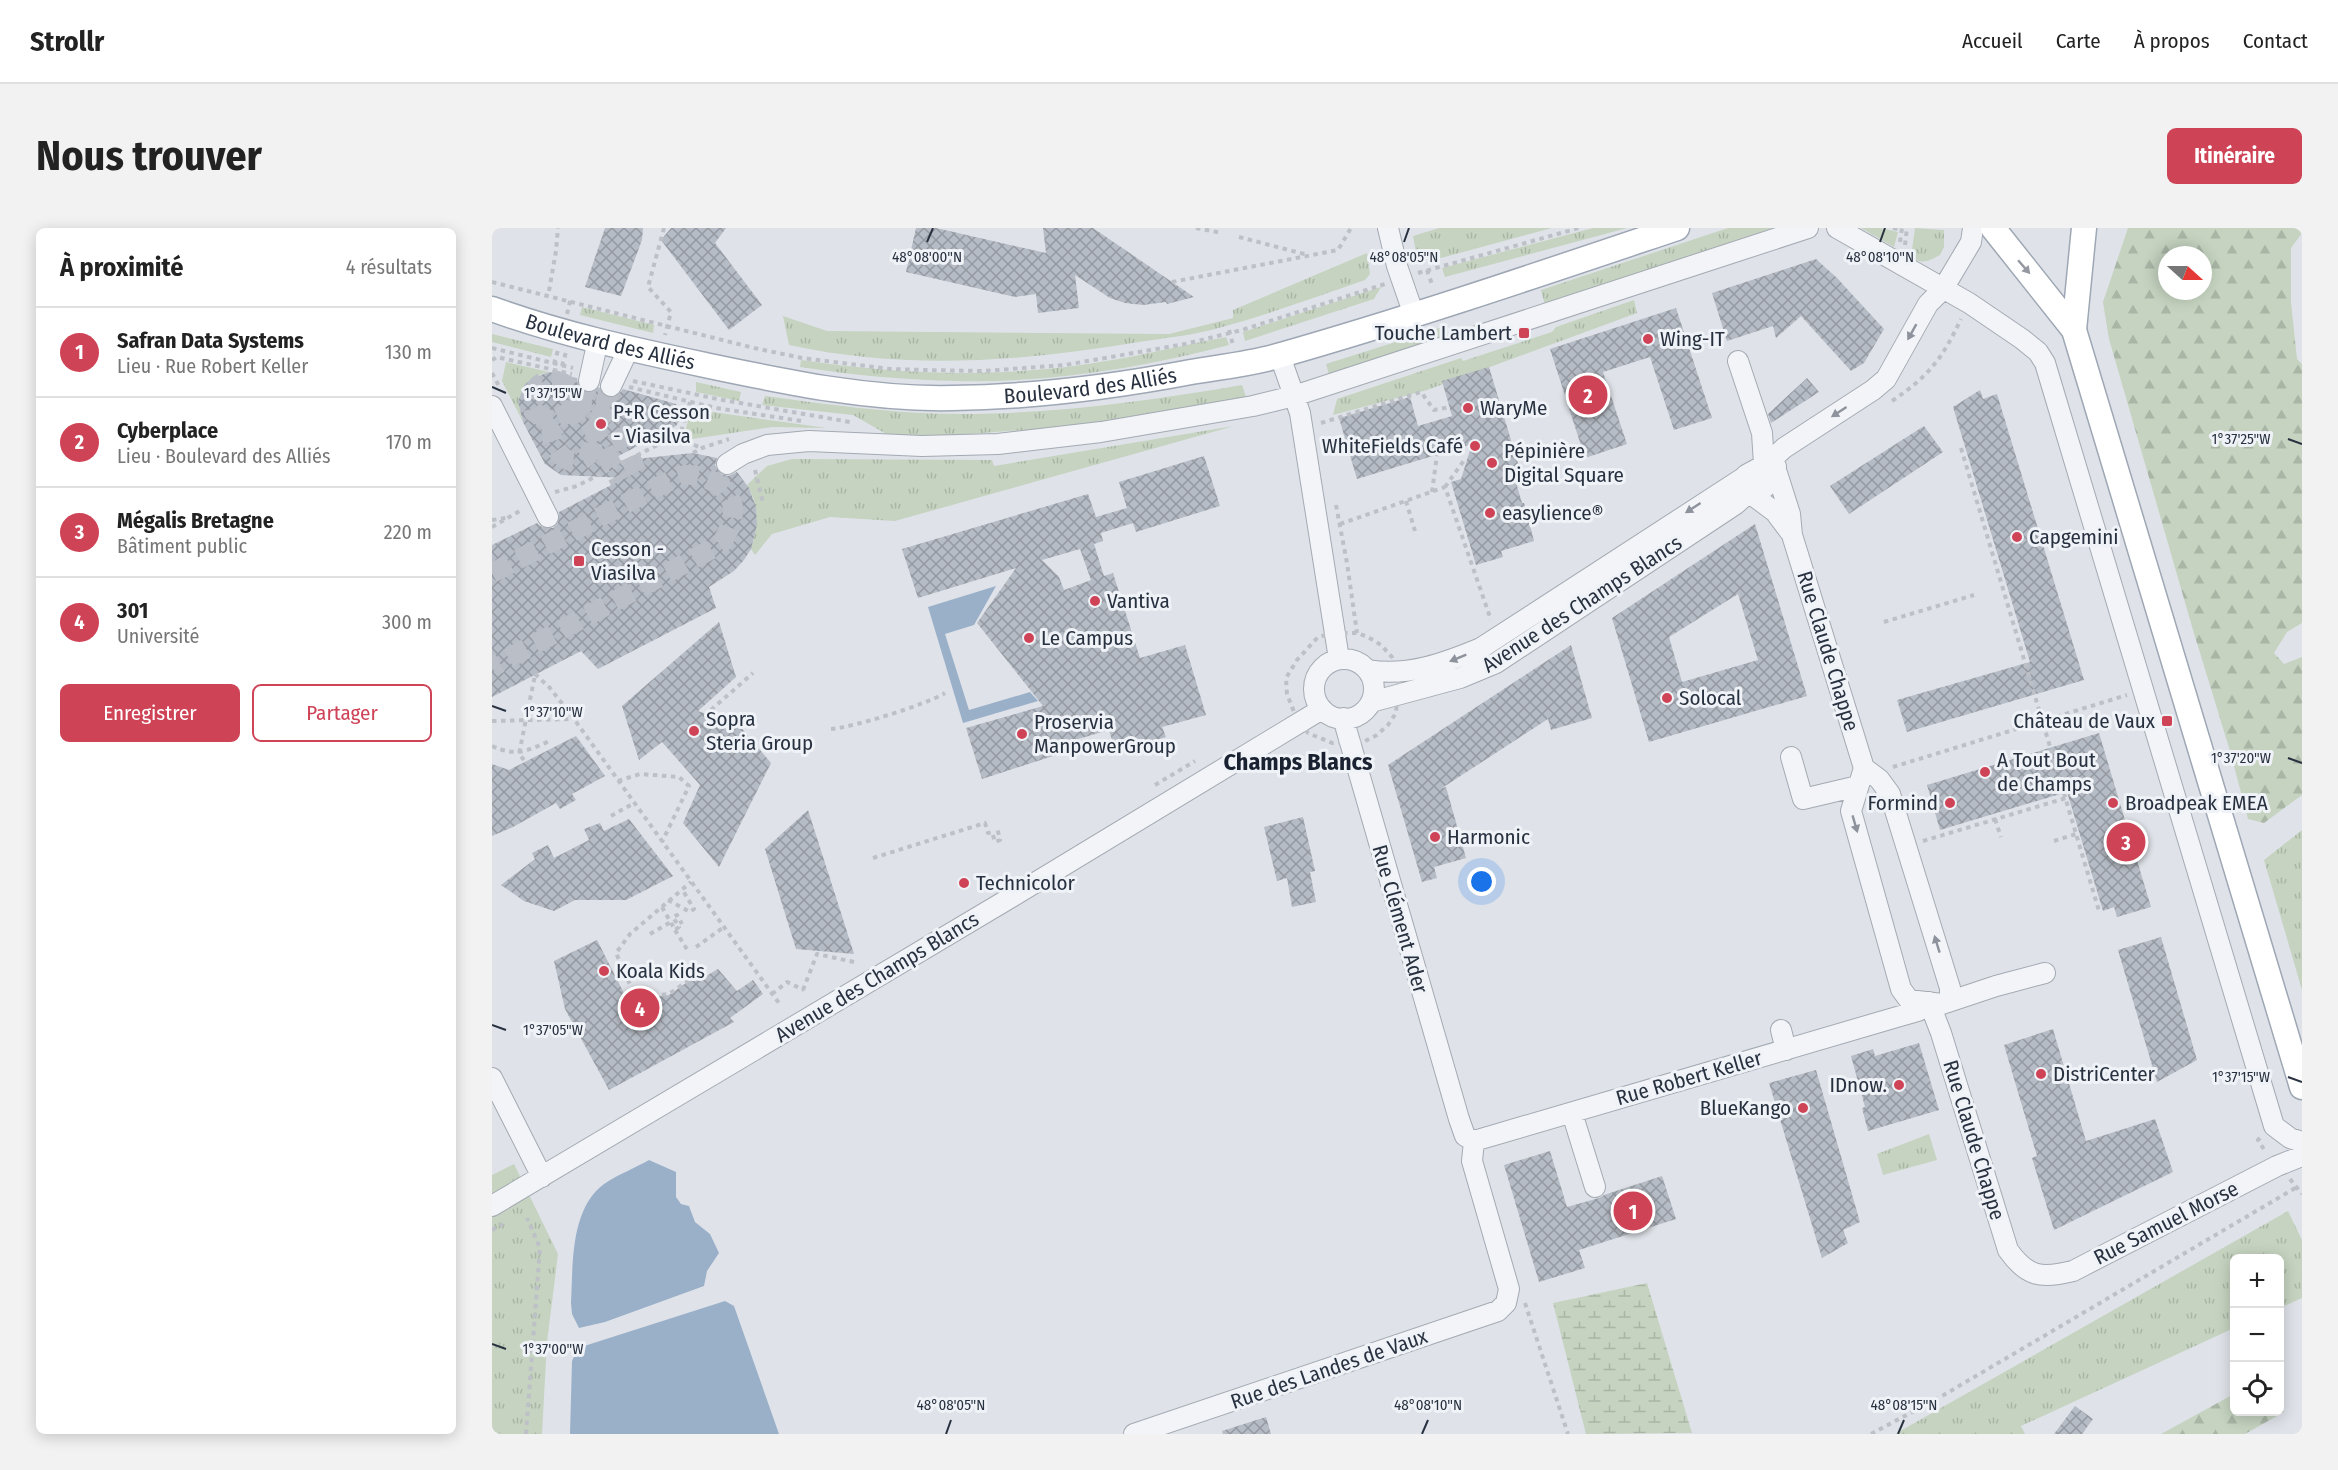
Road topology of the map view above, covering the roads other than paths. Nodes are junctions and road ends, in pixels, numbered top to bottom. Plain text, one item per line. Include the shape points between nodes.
1 (1388, 228) edge
2 (1677, 228) edge
3 (1808, 228) edge
4 (1837, 228) edge
5 (1973, 228) edge
6 (1993, 228) edge
7 (2084, 228) edge
8 (1943, 289) junction
9 (492, 309) edge
10 (1414, 315) junction
11 (2074, 330) junction
12 (598, 340) junction
13 (629, 348) junction
14 (1280, 356) junction
15 (1738, 361) dead end
16 (590, 377) tunnel mouth
17 (613, 382) tunnel mouth
18 (1294, 396) junction
19 (492, 406) edge
20 (728, 464) dead end
21 (1770, 467) junction
22 (1747, 488) junction
23 (537, 509) road end
24 (1792, 535) junction
25 (1339, 659) junction
26 (1368, 670) junction
27 (1371, 702) junction
28 (1322, 709) junction
29 (1343, 718) junction
30 (1791, 757) dead end
31 (1864, 776) junction
32 (2044, 973) dead end
33 (1950, 1001) junction
34 (1929, 1002) junction
35 (1781, 1030) dead end
36 (1786, 1050) junction
37 (492, 1078) edge
38 (2302, 1087) edge
39 (1572, 1113) junction
40 (1474, 1141) junction
41 (2302, 1142) edge
42 (2302, 1156) edge
43 (542, 1177) junction
44 (1595, 1187) dead end
45 (492, 1206) edge
46 (2028, 1272) joint
47 (1134, 1434) edge

1 - 10 street
2 - 10 main road, Boulevard des Alliés
3 - 18 street
4 - 8 street
5 - 8 street via 1971,242
6 -> 11 main road
7 - 11 main road
8 -> 21 street via 1928,304 1886,379 1784,448
8 - 41 street via 2022,339 2046,363 2274,1126
9 - 12 main road, Boulevard des Alliés
10 - 14 main road, Boulevard des Alliés
11 - 38 main road
12 - 13 main road, Boulevard des Alliés
12 - 16 street
13 - 14 main road, Boulevard des Alliés via 797,384 884,395 952,398 1104,387
13 - 17 street
14 - 18 street
15 - 21 street, Rue Claude Chappe
18 - 20 street via 1101,432 998,444 766,444
18 - 25 street
19 - 23 street
21 - 22 street via 1764,488
21 - 24 street, Rue Claude Chappe via 1790,514
22 - 24 street, Rue Claude Chappe via 1775,512
22 -> 26 street, Avenue des Champs Blancs via 1481,648 1449,661 1399,672
22 - 27 street, Avenue des Champs Blancs via 1736,504 1496,663 1460,678
24 - 31 street, Rue Claude Chappe
25 - 26 street via 1352,660
25 - 28 street via 1318,674 1315,693
26 - 27 street via 1373,682
27 - 29 street via 1359,714
28 - 29 street
28 - 43 street, Avenue des Champs Blancs
29 - 40 street, Rue Clément Ader via 1459,1119 1465,1136
30 - 31 street via 1803,799
33 -> 31 street, Rue Claude Chappe via 1950,988 1890,794 1879,779
31 -> 34 street, Rue Claude Chappe via 1851,811 1901,989 1908,1000
32 - 33 street
33 - 34 street, Rue Claude Chappe
34 - 36 street, Rue Robert Keller via 1918,1011
34 - 46 street, Rue Claude Chappe via 2008,1250
35 - 36 street
36 - 39 street, Rue Robert Keller
37 - 43 street
39 - 40 street, Rue Robert Keller
39 - 44 street
40 - 47 street, Rue des Landes de Vaux via 1473,1161 1509,1289 1506,1303 1498,1311
42 - 46 street, Rue Samuel Morse via 2073,1271 2056,1276
43 - 45 street, Avenue des Champs Blancs

